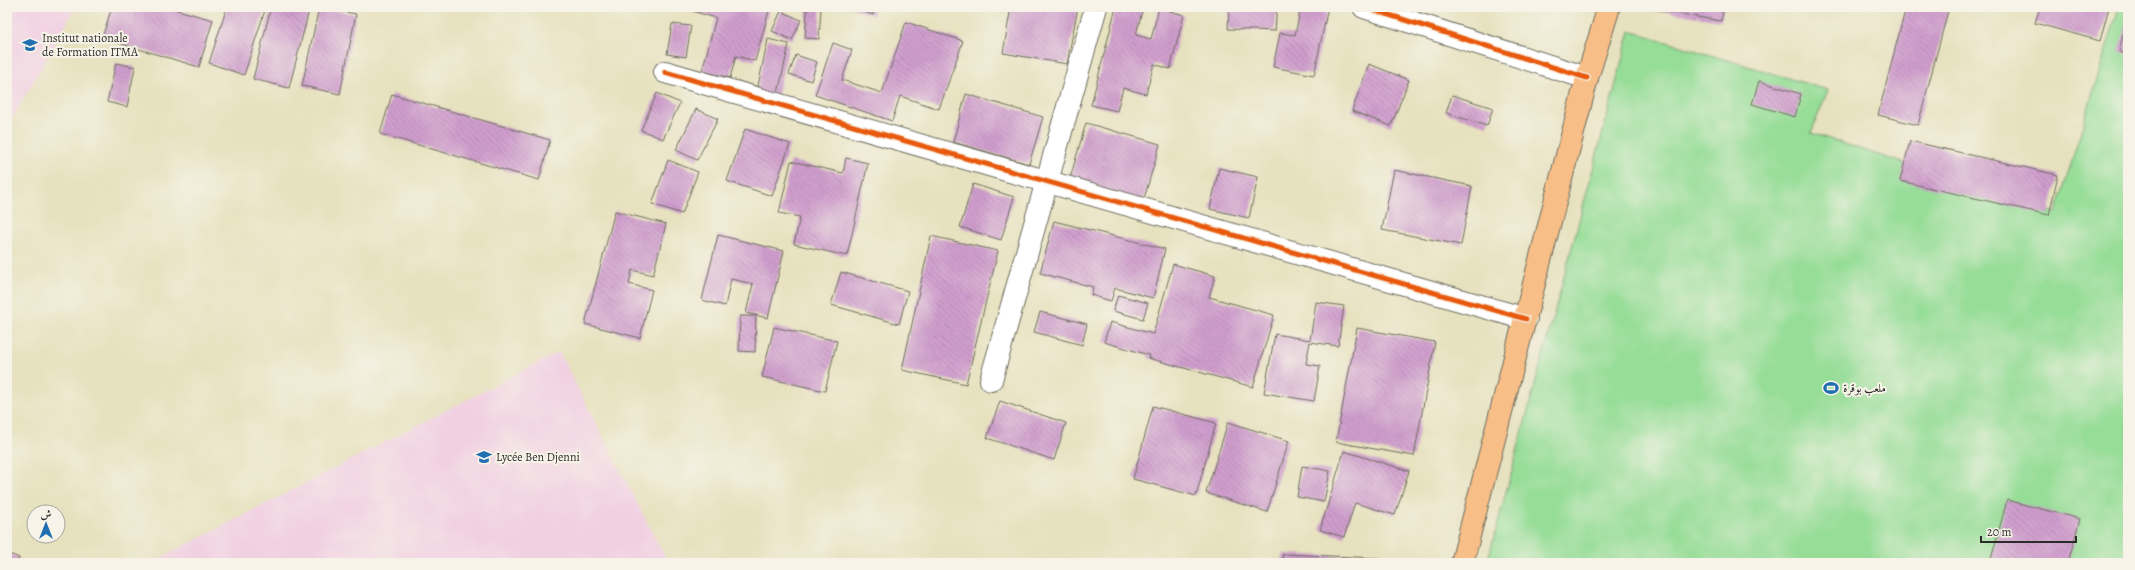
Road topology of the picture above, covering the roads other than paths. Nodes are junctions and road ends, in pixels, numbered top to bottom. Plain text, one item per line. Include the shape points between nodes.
1 (1096, 7) edge
2 (1364, 7) edge
3 (1609, 7) edge
4 (665, 72) dead end
5 (1587, 78) junction
6 (1048, 182) junction
7 (1526, 319) junction
8 (991, 380) dead end
9 (1462, 563) edge

1 - 6 street
2 - 5 street
3 - 5 main road
4 - 6 street
5 - 7 main road
6 - 7 street
6 - 8 street
7 - 9 main road

